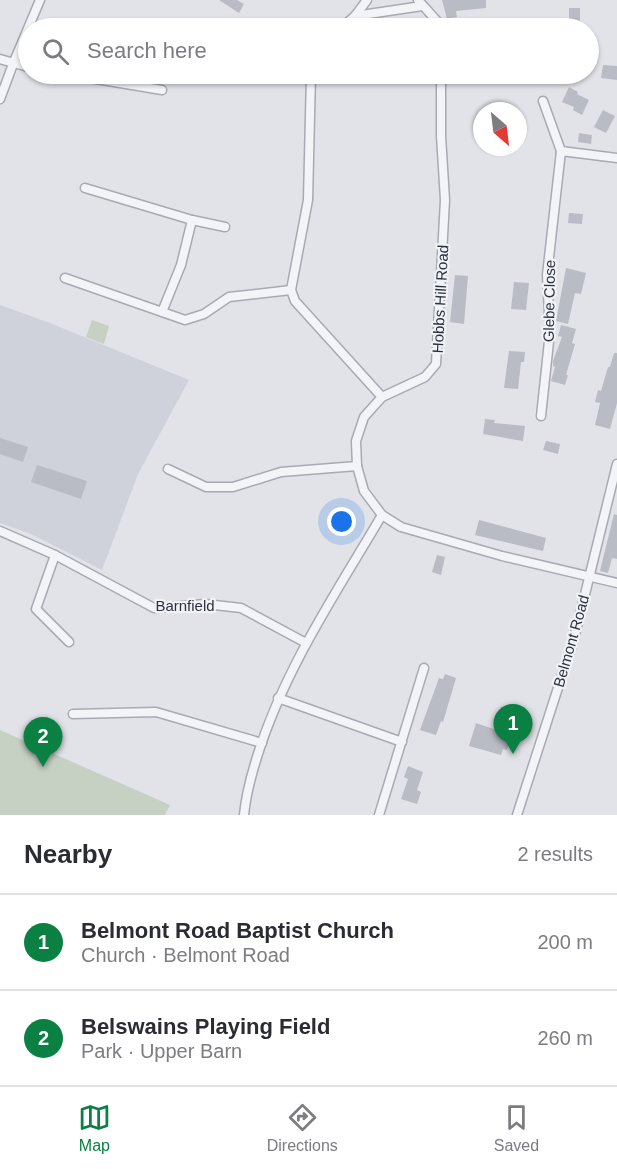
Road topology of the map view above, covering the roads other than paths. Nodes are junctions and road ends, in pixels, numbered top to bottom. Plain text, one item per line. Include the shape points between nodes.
1 (40, 0) edge
2 (367, 0) edge
3 (420, 3) edge
4 (355, 16) junction
5 (32, 18) edge
6 (353, 18) edge
7 (433, 18) edge
8 (18, 50) edge
9 (0, 59) edge
10 (12, 64) junction
11 (18, 65) edge
12 (126, 84) edge
13 (311, 84) edge
14 (441, 84) edge
15 (162, 90) dead end
16 (0, 99) edge
17 (543, 101) dead end
18 (561, 151) junction
19 (617, 158) edge
20 (85, 188) dead end
21 (192, 220) junction
22 (225, 227) dead end
23 (65, 278) dead end
24 (291, 290) junction
25 (162, 312) junction
26 (382, 397) junction
27 (541, 416) dead end
28 (617, 464) edge
29 (357, 466) junction
30 (168, 469) dead end
31 (382, 515) junction
32 (0, 531) edge
33 (55, 555) junction
34 (588, 575) junction
35 (617, 583) edge
36 (69, 642) dead end
37 (306, 643) junction
38 (424, 668) dead end
39 (278, 698) junction
40 (74, 714) dead end
41 (262, 742) junction
42 (402, 742) junction
43 (244, 815) edge
44 (379, 815) edge
45 (517, 815) edge

1 - 5 street
2 - 4 street
3 - 4 street
3 - 7 street
4 - 6 street
8 - 10 street
9 - 10 street
10 - 11 street
10 - 16 street
12 - 15 street
13 - 24 street via 308,200
14 - 26 street, Hobbs Hill Road via 445,200 436,364 425,377
17 - 18 street, Glebe Close
18 - 19 street
18 - 27 street, Glebe Close via 547,275 550,332
20 - 21 street
21 - 22 street
21 - 25 street via 181,265
23 - 25 street
24 - 25 street via 229,297 204,314 185,320
24 - 26 street via 295,301
26 - 29 street, Hobbs Hill Road via 364,417 357,441
28 - 34 street, Belmont Road
29 - 30 street via 281,472 233,487 206,487
29 - 31 street, Hobbs Hill Road via 364,490
31 - 34 street, Hobbs Hill Road via 401,526 502,556
31 - 37 street
32 - 33 street, Barnfield
33 - 36 street via 36,609
33 - 37 street, Barnfield via 154,608 206,604 241,608
34 - 35 street, Hobbs Hill Road
34 - 45 street, Belmont Road via 574,635
37 - 39 street
38 - 42 street
39 - 41 street
39 - 42 street
40 - 41 street via 156,712
41 - 43 street
42 - 44 street

